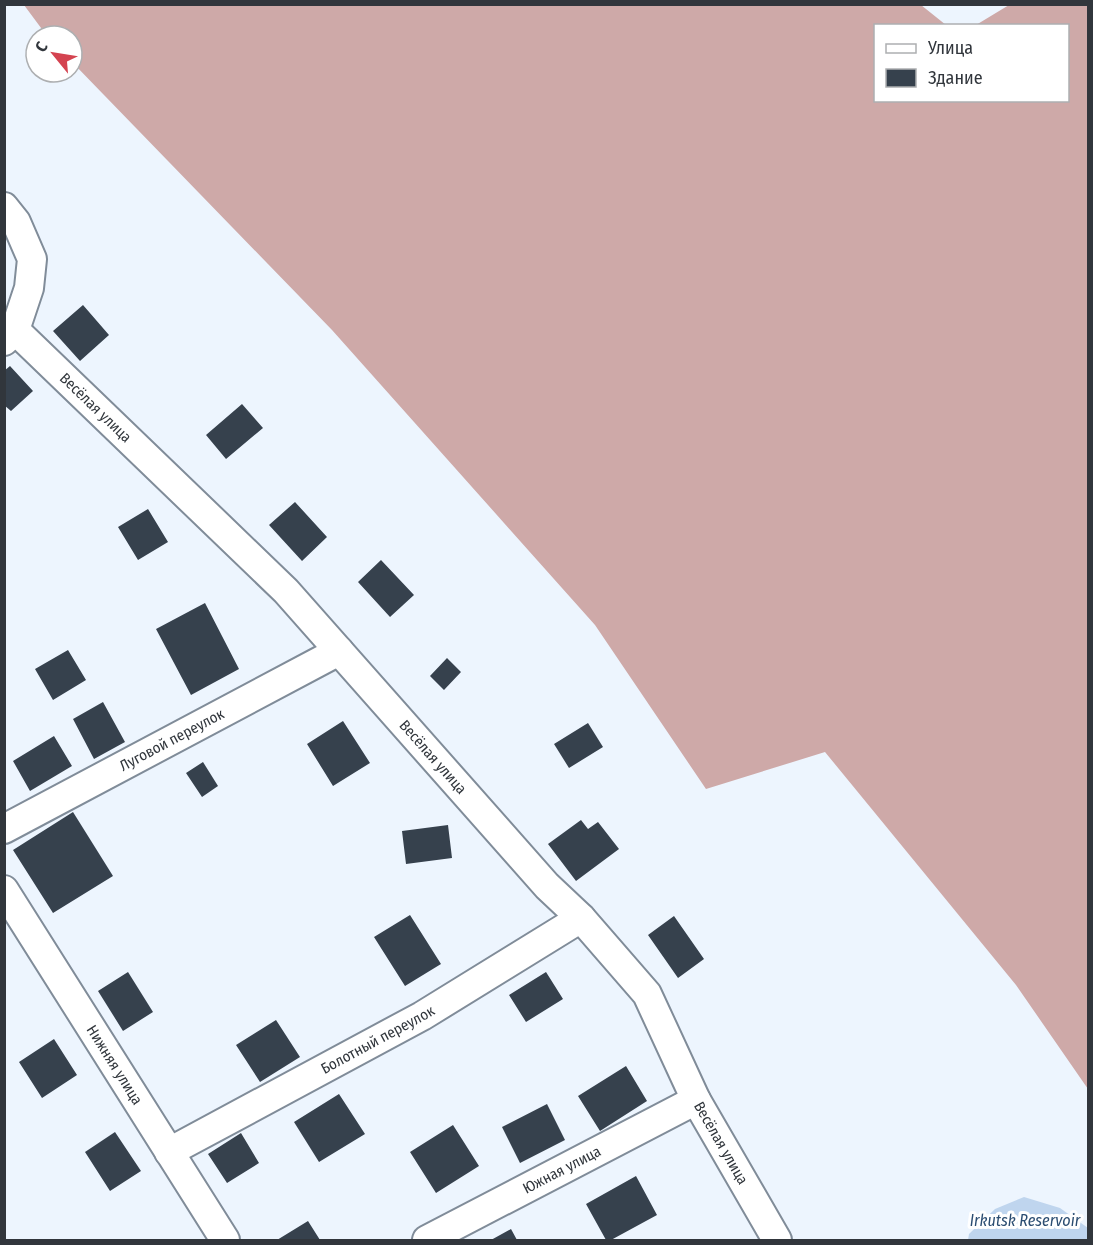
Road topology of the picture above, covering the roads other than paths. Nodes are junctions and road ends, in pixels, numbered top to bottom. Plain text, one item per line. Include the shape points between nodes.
1 (4, 207) edge
2 (10, 336) edge
3 (339, 651) junction
4 (4, 830) edge
5 (4, 890) edge
6 (581, 918) junction
7 (696, 1100) junction
8 (170, 1152) junction
9 (225, 1240) edge
10 (427, 1240) edge
11 (777, 1240) edge

1 - 2 street, Весёлая улица via 16,222 32,259 29,288
2 - 3 street, Весёлая улица via 286,591
3 - 4 street, Луговой переулок
3 - 6 street, Весёлая улица via 547,886
5 - 8 street, Нижняя улица
6 - 7 street, Весёлая улица via 646,994
6 - 8 street, Болотный переулок via 422,1016
7 - 10 street, Южная улица
7 - 11 street, Весёлая улица
8 - 9 street, Нижняя улица

